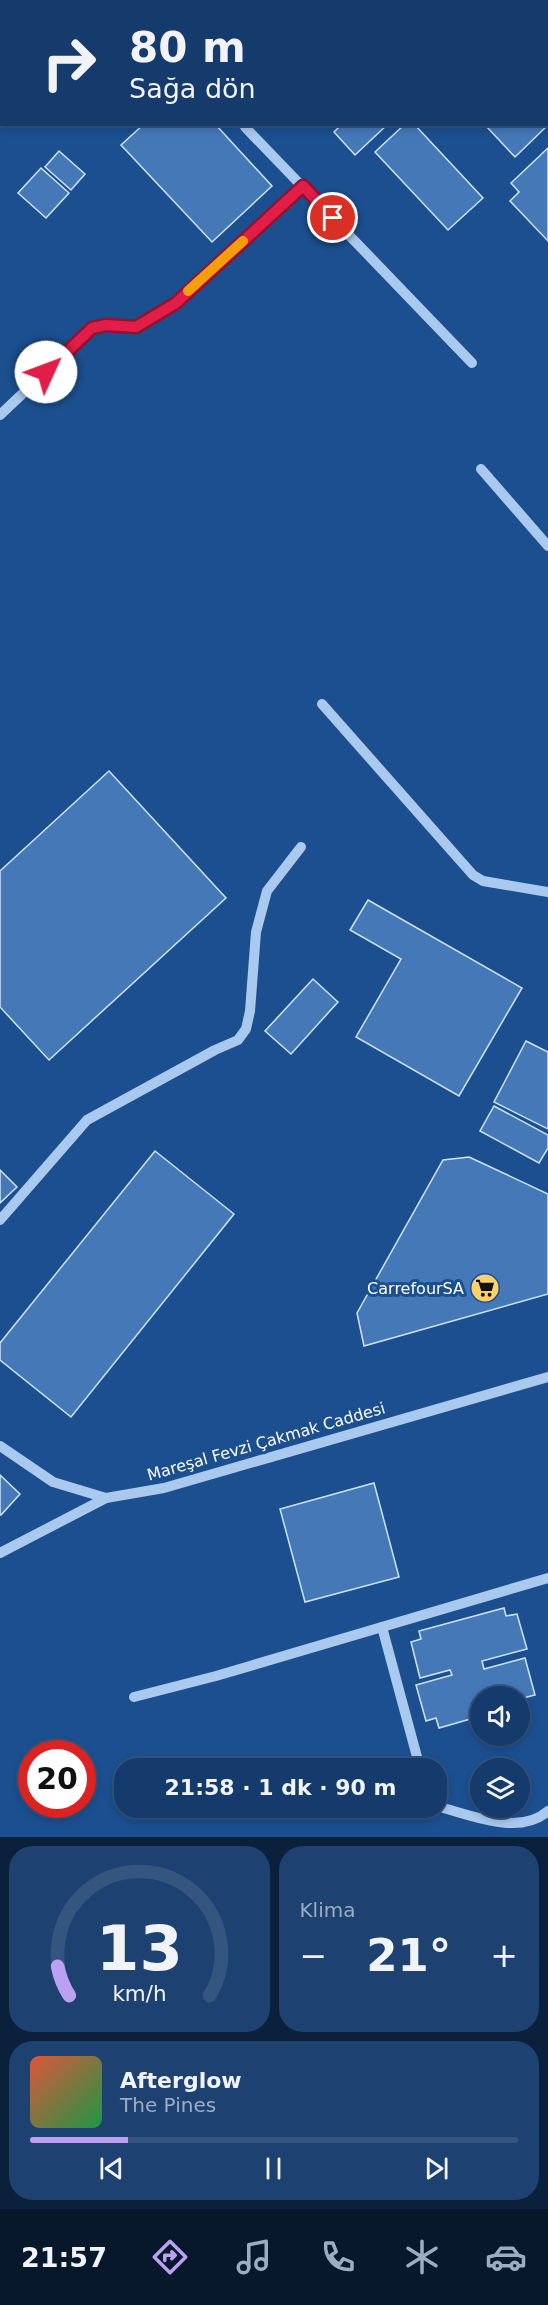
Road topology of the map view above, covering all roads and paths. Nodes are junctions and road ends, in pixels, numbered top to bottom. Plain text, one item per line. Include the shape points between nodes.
1 (246, 126) edge
2 (303, 186) junction
3 (472, 363) dead end
4 (0, 415) edge
5 (481, 469) dead end
6 (548, 546) edge
7 (322, 704) dead end
8 (301, 847) dead end
9 (548, 892) edge
10 (0, 1220) edge
11 (548, 1377) edge
12 (0, 1446) edge
13 (106, 1498) junction
14 (0, 1553) edge
15 (548, 1578) edge
16 (382, 1627) junction
17 (134, 1697) dead end
18 (417, 1758) edge
19 (447, 1809) edge
20 (548, 1811) edge

1 - 2 street
2 - 3 street
2 - 4 street via 176,303 136,327 92,328
5 - 6 street
7 - 9 street via 473,875 483,881
8 - 10 street via 267,891 256,933 250,1011 246,1029 238,1040 87,1120
11 - 13 street, Mareşal Fevzi Çakmak Caddesi via 164,1488
12 - 13 street, Mareşal Fevzi Çakmak Caddesi via 53,1482
13 - 14 street
15 - 16 street
16 - 17 street
16 - 18 street
19 - 20 street via 509,1824 539,1819

